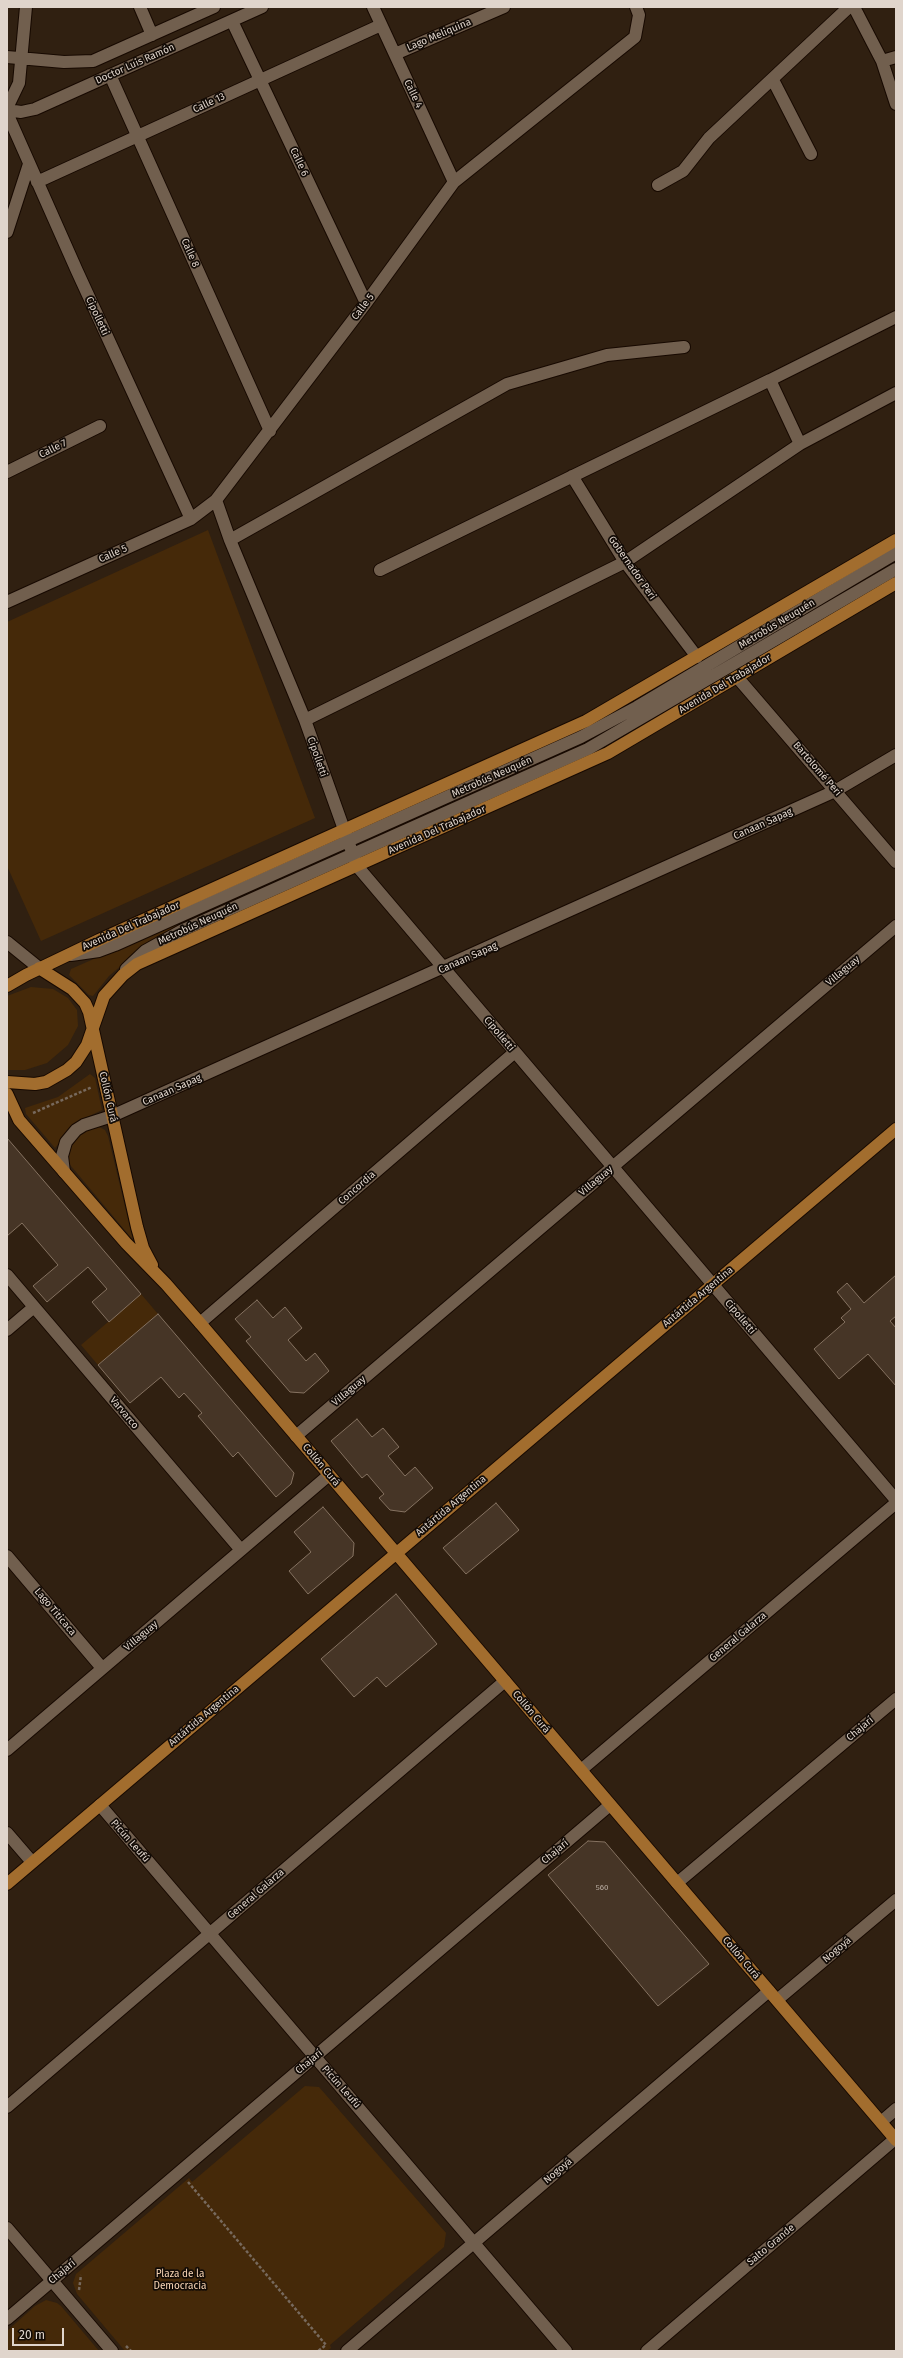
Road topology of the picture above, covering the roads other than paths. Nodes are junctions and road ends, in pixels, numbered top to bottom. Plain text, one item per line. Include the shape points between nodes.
1 (26, 7) edge
2 (140, 7) edge
3 (214, 7) edge
4 (262, 7) edge
5 (373, 7) edge
6 (504, 7) edge
7 (636, 7) edge
8 (849, 7) edge
9 (854, 7) edge
10 (232, 21) junction
11 (381, 25) junction
12 (152, 35) junction
13 (395, 54) junction
14 (7, 56) edge
15 (896, 57) edge
16 (22, 58) junction
17 (882, 60) junction
18 (110, 75) junction
19 (260, 80) junction
20 (773, 80) junction
21 (896, 104) edge
22 (7, 110) edge
23 (137, 136) junction
24 (811, 154) dead end
25 (29, 164) junction
26 (37, 182) junction
27 (454, 182) junction
28 (658, 185) dead end
29 (7, 232) edge
30 (366, 303) junction
31 (896, 317) edge
32 (684, 347) dead end
33 (770, 380) junction
34 (896, 393) edge
35 (100, 426) dead end
36 (270, 431) junction
37 (800, 444) junction
38 (7, 472) edge
39 (572, 476) junction
40 (216, 500) junction
41 (191, 519) junction
42 (230, 540) junction
43 (896, 540) edge
44 (896, 553) edge
45 (625, 562) junction
46 (896, 569) edge
47 (380, 570) dead end
48 (896, 583) edge
49 (7, 602) edge
50 (697, 657) junction
51 (737, 676) junction
52 (305, 720) junction
53 (896, 755) edge
54 (836, 791) junction
55 (345, 836) junction
56 (355, 860) junction
57 (896, 862) edge
58 (896, 926) edge
59 (7, 942) edge
60 (39, 968) junction
61 (444, 968) junction
62 (7, 986) edge
63 (93, 1029) junction
64 (515, 1052) junction
65 (7, 1082) edge
66 (7, 1094) edge
67 (112, 1116) junction
68 (896, 1129) edge
69 (613, 1167) junction
70 (64, 1172) junction
71 (7, 1275) edge
72 (166, 1284) junction
73 (713, 1284) junction
74 (34, 1307) junction
75 (200, 1323) junction
76 (7, 1330) edge
77 (296, 1436) junction
78 (329, 1475) junction
79 (896, 1500) edge
80 (896, 1503) edge
81 (241, 1550) junction
82 (396, 1553) junction
83 (7, 1556) edge
84 (102, 1668) junction
85 (505, 1681) junction
86 (896, 1699) edge
87 (7, 1750) edge
88 (581, 1770) junction
89 (100, 1805) junction
90 (610, 1805) junction
91 (7, 1833) edge
92 (32, 1862) junction
93 (677, 1883) junction
94 (7, 1884) edge
95 (896, 1900) edge
96 (210, 1933) junction
97 (773, 1996) junction
98 (315, 2057) junction
99 (7, 2106) edge
100 (896, 2109) edge
101 (881, 2122) junction
102 (896, 2139) edge
103 (7, 2228) edge
104 (474, 2243) junction
105 (52, 2281) junction
106 (7, 2319) edge
107 (112, 2351) edge
108 (347, 2351) edge
109 (566, 2351) edge
110 (647, 2351) edge

1 - 16 street
2 - 12 street
3 - 12 street, Doctor Luis Ramón
4 - 10 street, Doctor Luis Ramón
5 - 11 street, Calle 4
6 - 13 street, Lago Meliquina
7 - 27 street, Calle 5 via 639,15 635,36
8 - 20 street
9 - 17 street
10 - 18 street, Doctor Luis Ramón
10 - 19 street, Calle 6
11 - 13 street, Calle 4
11 - 19 street, Calle 13
12 - 16 street, Doctor Luis Ramón via 93,61 64,62
13 - 27 street, Calle 4
14 - 16 street, Doctor Luis Ramón
15 - 17 street
16 - 22 street via 19,83
17 - 21 street
18 - 22 street, Doctor Luis Ramón via 35,109 21,112
18 - 23 street, Calle 8
19 - 23 street, Calle 13
19 - 30 street, Calle 6
20 - 24 street
20 - 28 street via 709,138 683,171
22 - 25 street, Cipolletti
23 - 26 street, Calle 13
23 - 36 street, Calle 8
25 - 26 street, Cipolletti
25 - 29 street
26 - 41 street, Cipolletti
27 - 30 street, Calle 5
30 - 36 street, Calle 5
31 - 33 street
32 - 42 street via 607,355 507,384
33 - 37 street
33 - 39 street
34 - 37 street
35 - 38 street, Calle 7
36 - 40 street, Calle 5
37 - 45 street
39 - 45 street, Gobernador Peri
39 - 47 street
40 - 41 street, Calle 5
40 - 42 street, Cipolletti
41 - 49 street, Calle 5
42 - 52 street, Cipolletti
43 - 50 main road, Avenida Del Trabajador
44 - 55 street, Metrobús Neuquén via 599,728
45 - 50 street, Gobernador Peri
45 - 52 street
46 - 56 street, Metrobús Neuquén via 604,741
48 - 51 main road, Avenida Del Trabajador
50 - 55 main road, Avenida Del Trabajador via 603,712
51 - 54 street, Bartolomé Peri
51 - 56 main road, Avenida Del Trabajador via 608,753
52 - 55 street, Cipolletti
53 - 54 street, Canaan Sapag
54 - 57 street, Bartolomé Peri
54 - 61 street, Canaan Sapag
55 - 56 street, Cipolletti
55 - 60 main road, Avenida Del Trabajador
56 - 61 street, Cipolletti
56 - 63 main road, Avenida Del Trabajador via 130,969 109,990 100,1004
58 - 69 street, Villaguay
59 - 60 street, Collón Curá
60 - 62 main road, Avenida Del Trabajador
60 - 63 main road, Collón Curá via 79,995 89,1012
61 - 64 street, Cipolletti
61 - 67 street, Canaan Sapag
63 - 65 main road, Avenida Del Trabajador via 82,1054 58,1077 35,1084
63 - 67 main road, Collón Curá
64 - 69 street, Cipolletti
64 - 75 street, Concordia
66 - 70 main road, Collón Curá via 19,1120
67 - 70 street, Canaan Sapag via 84,1125 70,1136 62,1156
67 - 72 main road, Collón Curá via 140,1239 148,1257
68 - 73 main road, Antártida Argentina
69 - 73 street, Cipolletti
69 - 77 street, Villaguay
70 - 72 main road, Collón Curá via 134,1253
71 - 74 street, Varvarco
72 - 75 main road, Collón Curá
73 - 79 street, Cipolletti
73 - 82 main road, Antártida Argentina
74 - 76 street
74 - 81 street, Varvarco
75 - 77 main road, Collón Curá
77 - 78 main road, Collón Curá
78 - 81 street, Villaguay
78 - 82 main road, Collón Curá
80 - 88 street, General Galarza
81 - 84 street, Villaguay
82 - 85 main road, Collón Curá
82 - 89 main road, Antártida Argentina
83 - 84 street, Lago Titicaca
84 - 87 street, Villaguay
85 - 88 main road, Collón Curá
85 - 96 street, General Galarza
86 - 93 street, Chajarí
88 - 90 main road, Collón Curá
89 - 92 main road, Antártida Argentina
89 - 96 street, Picún Leufú
90 - 93 main road, Collón Curá
90 - 98 street, Chajarí
91 - 92 street
92 - 94 main road, Antártida Argentina
93 - 97 main road, Collón Curá
95 - 97 street, Nogoyá
96 - 98 street, Picún Leufú
96 - 99 street, General Galarza
97 - 101 main road, Collón Curá
97 - 104 street, Nogoyá
98 - 104 street, Picún Leufú
98 - 105 street, Chajarí
100 - 101 street
101 - 102 main road, Collón Curá
102 - 110 street, Salto Grande
103 - 105 street
104 - 108 street, Nogoyá
104 - 109 street, Picún Leufú
105 - 106 street, Chajarí
105 - 107 street

